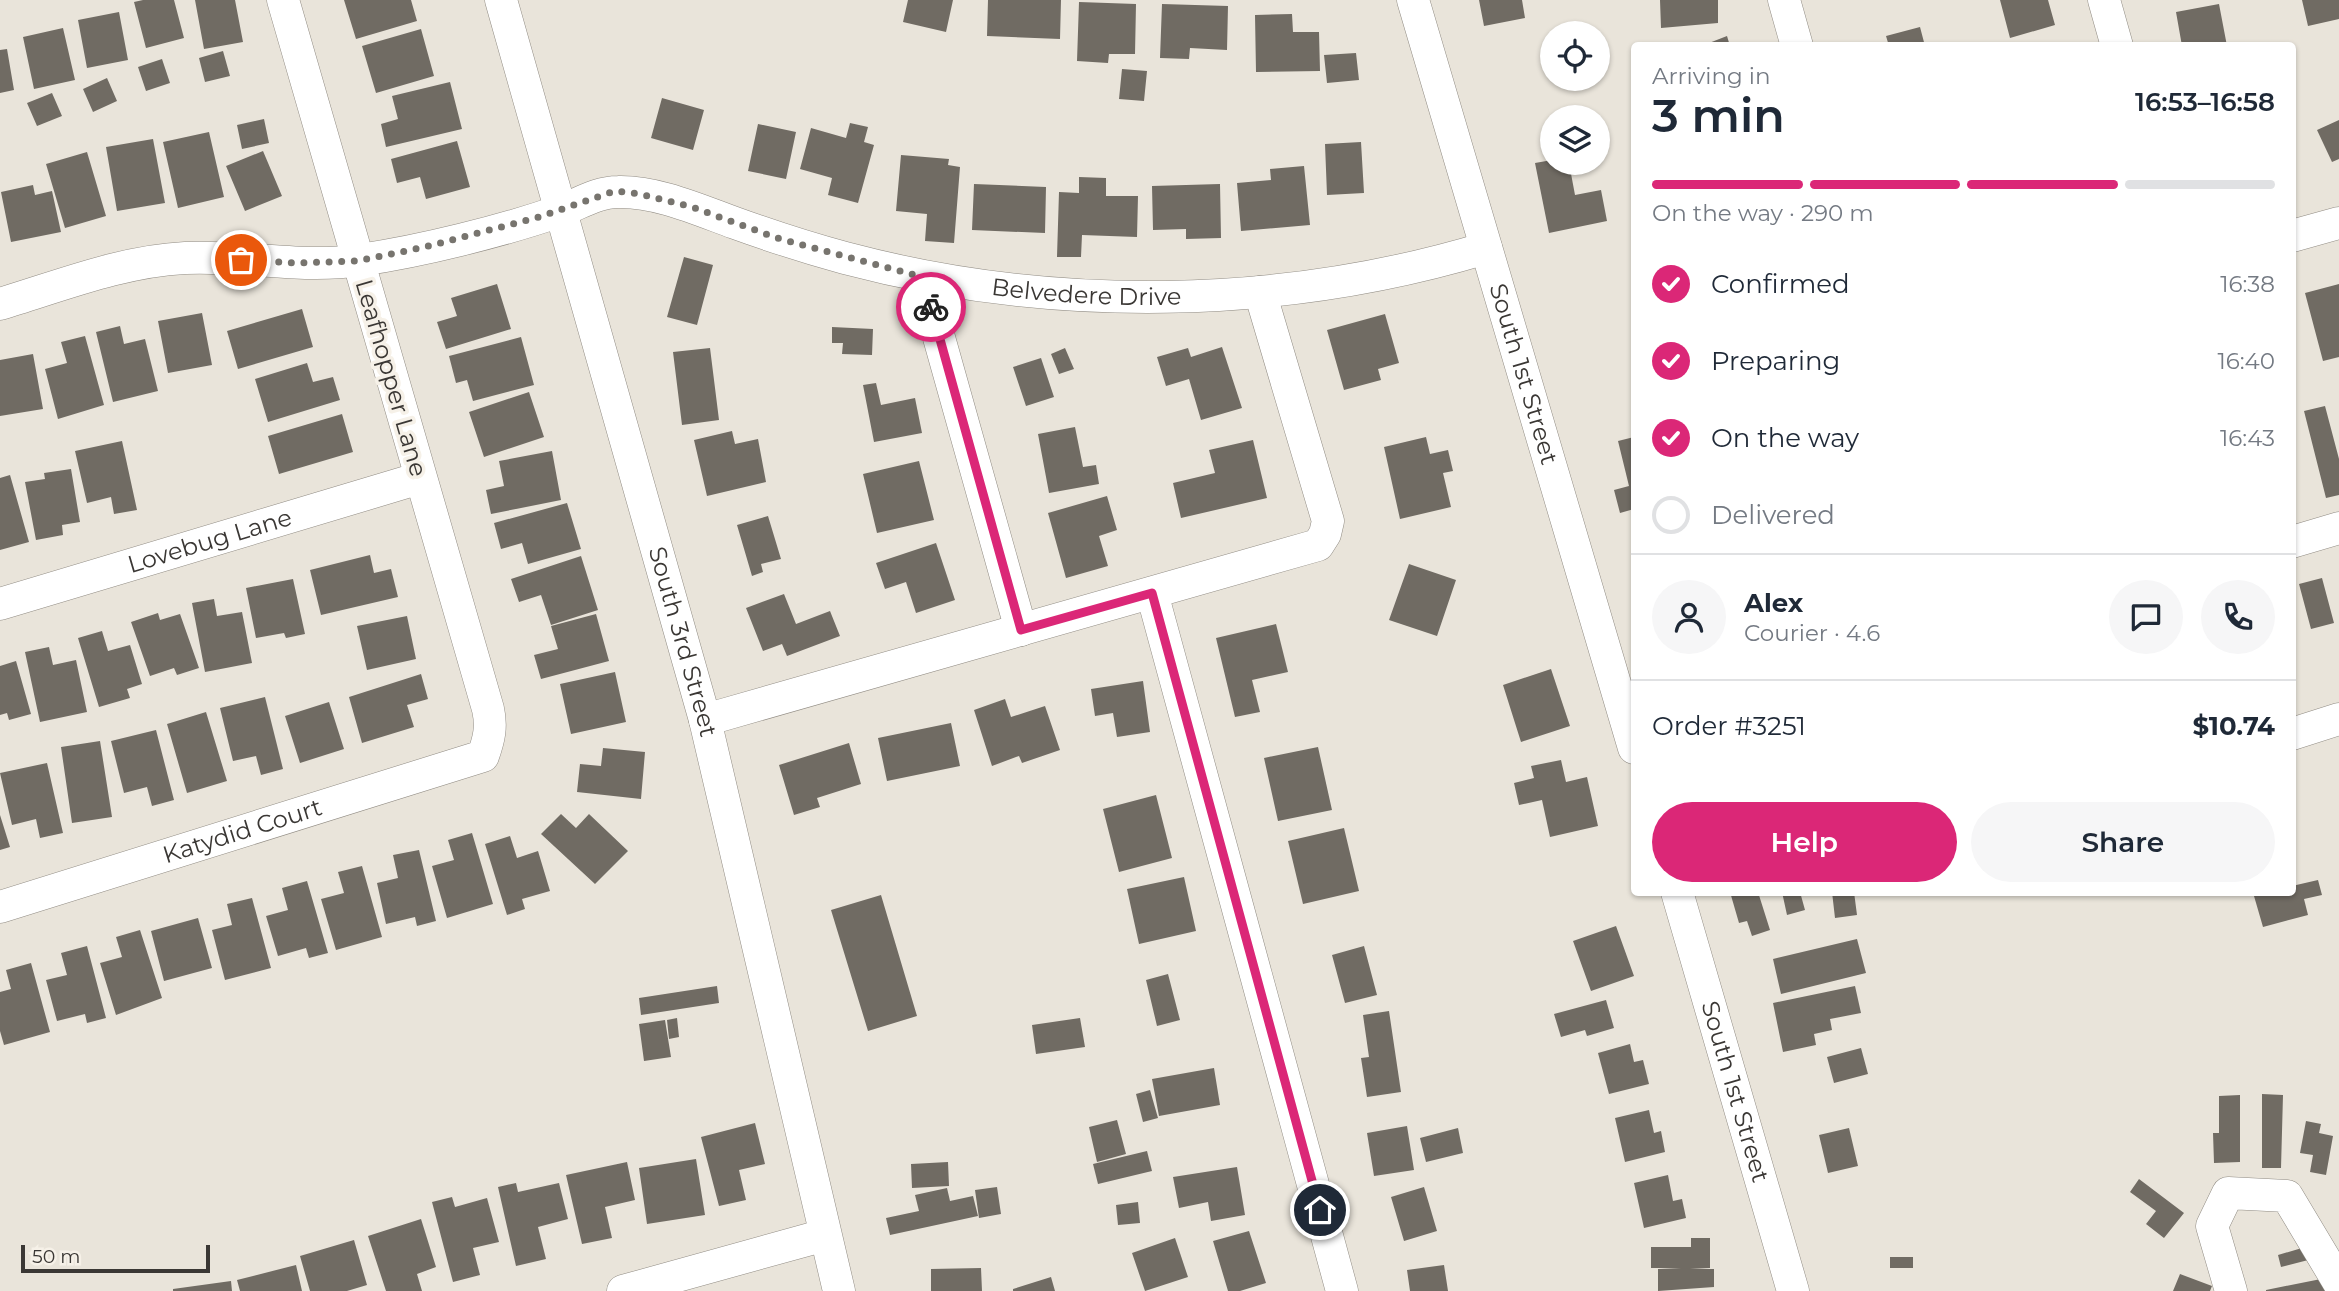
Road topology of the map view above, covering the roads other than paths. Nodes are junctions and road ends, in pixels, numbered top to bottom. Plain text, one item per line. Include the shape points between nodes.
1 (283, 0) edge
2 (501, 0) edge
3 (1413, 0) edge
4 (1784, 0) edge
5 (2104, 0) edge
6 (1796, 42) edge
7 (2116, 42) edge
8 (562, 211) junction
9 (2339, 223) edge
10 (2296, 235) edge
11 (1486, 248) junction
12 (357, 261) junction
13 (922, 277) junction
14 (1260, 292) junction
15 (0, 304) edge
16 (420, 478) junction
17 (2339, 528) edge
18 (2296, 541) edge
19 (1152, 593) junction
20 (0, 604) edge
21 (1021, 630) junction
22 (2339, 719) edge
23 (705, 720) junction
24 (2296, 733) edge
25 (1631, 738) edge
26 (483, 756) joint
27 (1678, 896) edge
28 (0, 907) edge
29 (825, 1235) junction
30 (2339, 1283) edge
31 (623, 1291) edge
32 (839, 1291) edge
33 (1342, 1291) edge
34 (1793, 1291) edge
35 (2231, 1291) edge

1 - 12 street, Leafhopper Lane
2 - 8 street, South 3rd Street
3 - 11 street, South 1st Street
4 - 6 street
5 - 7 street
8 - 12 street, Belvedere Drive
8 - 13 street, Belvedere Drive via 615,191 640,194
8 - 23 street, South 3rd Street
9 - 10 street
11 - 14 street, Belvedere Drive via 1368,278
11 - 25 street, South 1st Street
12 - 15 street, Belvedere Drive via 184,258 132,265
12 - 16 street, Leafhopper Lane
13 - 14 street, Belvedere Drive via 1094,295
13 - 21 street
14 - 19 street via 1328,521 1325,534 1318,545
16 - 20 street, Lovebug Lane
16 - 26 street, Leafhopper Lane via 488,709 491,725
17 - 18 street
19 - 21 street
19 - 33 street
21 - 23 street
22 - 24 street
23 - 29 street, South 3rd Street
26 - 28 street, Katydid Court
27 - 34 street, South 1st Street
29 - 31 street
29 - 32 street, South 3rd Street
30 - 35 street via 2287,1196 2228,1193 2212,1226

